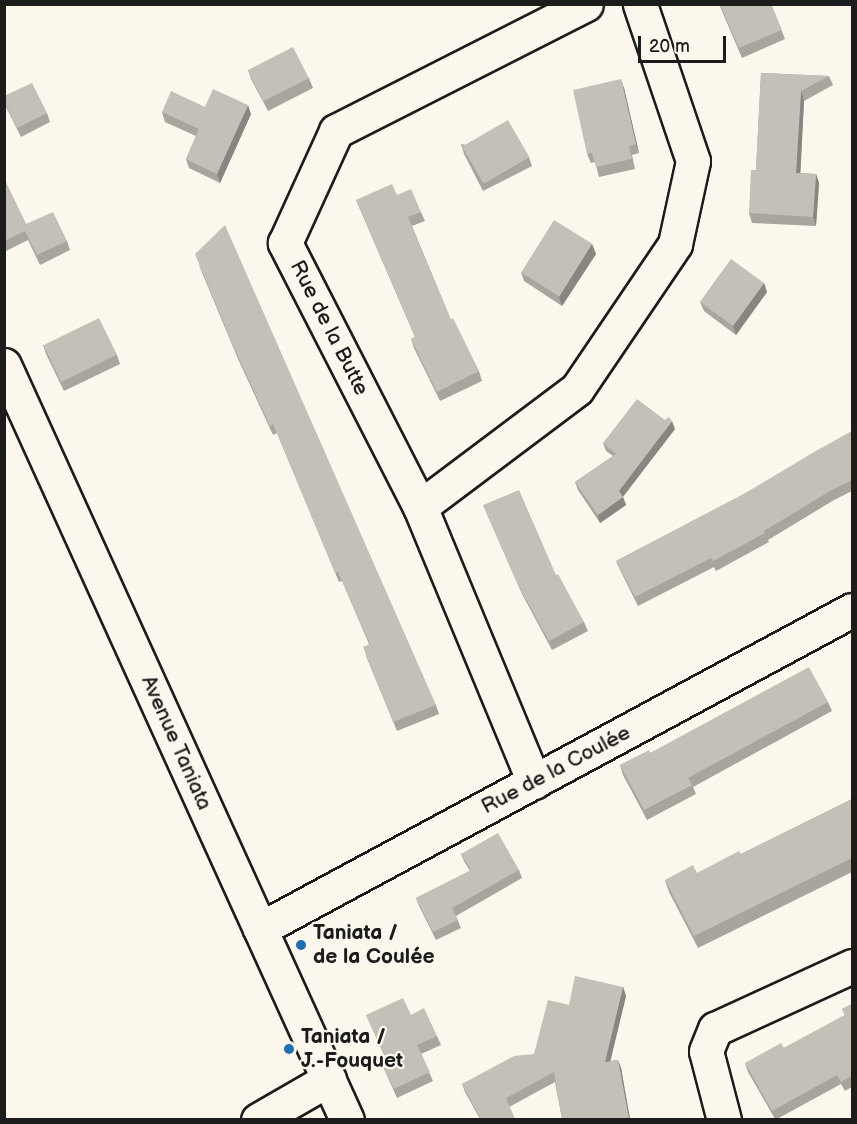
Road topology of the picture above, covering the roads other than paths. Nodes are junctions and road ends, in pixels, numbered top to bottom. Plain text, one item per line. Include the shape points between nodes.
1 (586, 4) edge
2 (640, 4) edge
3 (4, 365) edge
4 (420, 507) junction
5 (852, 610) edge
6 (534, 782) junction
7 (260, 929) junction
8 (852, 966) edge
9 (329, 1078) junction
10 (258, 1119) edge
11 (347, 1119) edge
12 (724, 1119) edge

1 - 4 street, Rue de la Butte via 336,131 285,243
2 - 4 street via 693,161 675,244 577,389
3 - 7 street, Avenue Taniata
4 - 6 street, Rue de la Butte
5 - 6 street, Rue de la Coulée
6 - 7 street, Rue de la Coulée
7 - 9 street, Avenue Taniata
8 - 12 street via 715,1029 706,1051
9 - 10 street
9 - 11 street, Avenue Taniata

